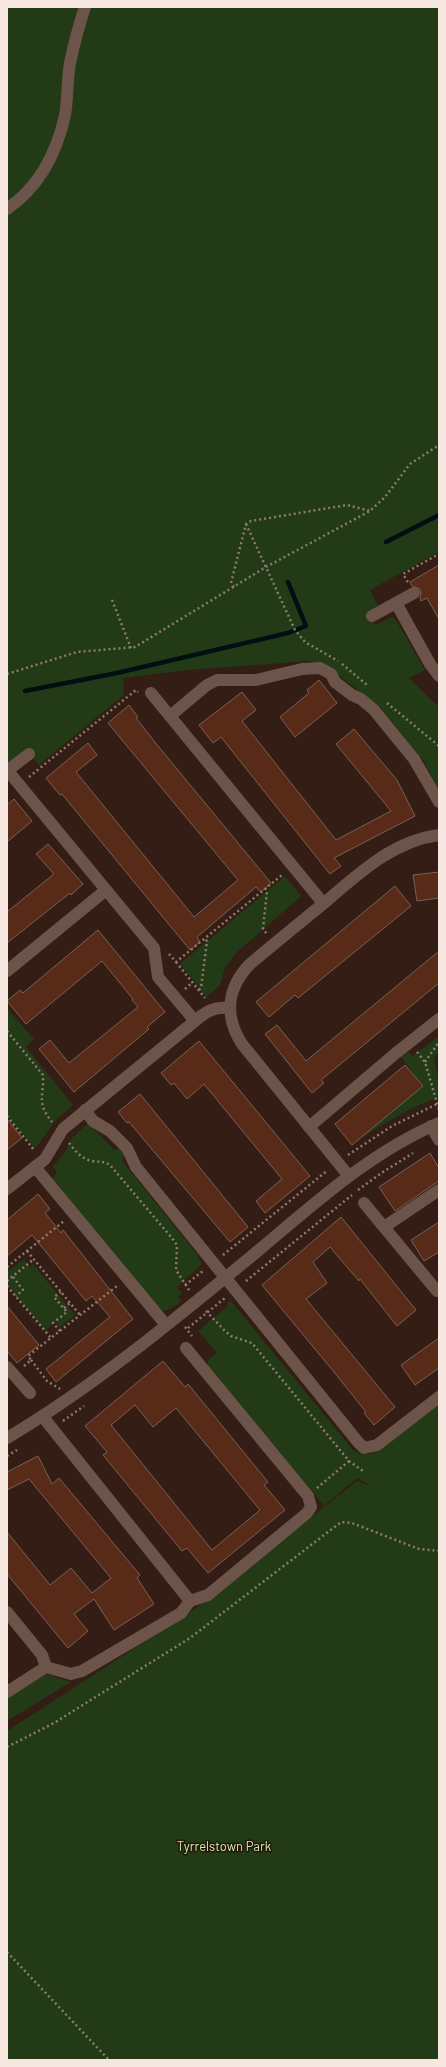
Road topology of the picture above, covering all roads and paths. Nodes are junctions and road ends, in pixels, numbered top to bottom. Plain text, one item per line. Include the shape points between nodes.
1 (85, 7) edge
2 (7, 209) edge
3 (439, 445) edge
4 (370, 511) junction
5 (246, 524) junction
6 (439, 554) edge
7 (266, 567) junction
8 (234, 587) junction
9 (414, 593) joint
10 (112, 600) dead end
11 (396, 603) junction
12 (372, 616) dead end
13 (131, 648) junction
14 (7, 674) edge
15 (439, 676) edge
16 (369, 687) dead end
17 (151, 693) joint
18 (387, 702) dead end
19 (170, 716) junction
20 (439, 746) edge
21 (29, 754) dead end
22 (7, 771) edge
23 (20, 785) junction
24 (439, 802) edge
25 (439, 835) edge
26 (292, 866) junction
27 (265, 888) junction
28 (106, 890) junction
29 (323, 903) junction
30 (204, 939) junction
31 (274, 944) junction
32 (156, 956) junction
33 (176, 962) junction
34 (7, 971) edge
35 (199, 990) junction
36 (223, 1007) junction
37 (439, 1019) edge
38 (195, 1021) junction
39 (7, 1031) edge
40 (439, 1042) edge
41 (408, 1043) junction
42 (425, 1062) junction
43 (85, 1110) junction
44 (439, 1110) edge
45 (7, 1116) edge
46 (435, 1125) edge
47 (309, 1127) junction
48 (61, 1133) junction
49 (439, 1140) edge
50 (38, 1154) dead end
51 (35, 1167) junction
52 (348, 1175) junction
53 (7, 1189) edge
54 (439, 1190) edge
55 (364, 1203) dead end
56 (74, 1213) junction
57 (384, 1227) junction
58 (27, 1251) junction
59 (34, 1260) junction
60 (7, 1267) edge
61 (13, 1277) junction
62 (127, 1278) junction
63 (224, 1278) junction
64 (7, 1281) edge
65 (7, 1286) edge
66 (437, 1291) dead end
67 (61, 1292) junction
68 (16, 1296) junction
69 (70, 1303) junction
70 (201, 1305) junction
71 (64, 1308) junction
72 (80, 1316) junction
73 (166, 1325) junction
74 (60, 1331) junction
75 (51, 1338) junction
76 (186, 1348) joint
77 (32, 1360) junction
78 (10, 1371) edge
79 (30, 1393) dead end
80 (439, 1397) edge
81 (68, 1399) junction
82 (77, 1412) dead end
83 (43, 1417) junction
84 (7, 1438) edge
85 (349, 1462) junction
86 (363, 1471) dead end
87 (308, 1496) junction
88 (439, 1551) edge
89 (190, 1601) junction
90 (7, 1612) edge
91 (46, 1667) junction
92 (7, 1692) edge
93 (7, 1747) edge
94 (7, 1952) edge
95 (109, 2060) edge

1 - 2 street via 70,64 65,114 56,149 39,178
3 - 4 path via 410,464 385,497
4 - 5 path via 347,505 251,521
4 - 7 path
5 - 7 path
5 - 8 path via 232,583
6 - 9 path via 403,574
7 - 8 path
7 - 16 path via 295,630 305,642 334,658
8 - 13 path
9 - 11 street
10 - 13 path
11 - 12 street
11 - 15 street
13 - 14 path via 76,652
17 - 19 street
17 - 23 path via 144,699 136,690
18 - 20 path
19 - 24 street via 207,685 217,680 256,680 302,669 320,668 374,710 414,759
19 - 26 street
21 - 22 street
22 - 23 street
23 - 28 street
25 - 29 street via 411,842 388,853
26 - 27 path
26 - 29 street
27 - 30 path
27 - 31 path via 267,891 263,929
28 - 32 street via 154,948
28 - 34 street
29 - 31 street
30 - 33 path
30 - 35 path via 207,942
31 - 36 street via 241,973
32 - 33 path via 170,954
32 - 38 street via 158,977
33 - 35 path
35 - 36 path via 205,998 215,997
36 - 38 street via 209,1009
36 - 47 street via 242,1044
37 - 41 street
38 - 43 street
39 - 48 path via 43,1075 43,1110
40 - 42 path
41 - 42 path
41 - 47 street
42 - 44 path
43 - 48 street
43 - 63 street via 93,1121 110,1131 127,1148 136,1167
45 - 50 path
46 - 49 street
46 - 52 street via 390,1148
47 - 52 street
48 - 51 street via 45,1159
48 - 70 path via 84,1158 110,1165 178,1246 176,1270
51 - 53 street
51 - 56 street
52 - 63 street
54 - 57 street
55 - 57 street
56 - 58 path
56 - 62 street
57 - 66 street
58 - 59 path
58 - 60 path
59 - 61 path
59 - 67 path
61 - 64 path
61 - 68 path via 23,1290
62 - 72 path
62 - 73 street
63 - 70 street
63 - 80 street via 364,1448 377,1445
65 - 68 path
67 - 69 path
67 - 71 path via 54,1297
68 - 75 path
69 - 71 path
69 - 72 path
70 - 73 street
70 - 76 path via 184,1326 196,1340
70 - 85 path via 231,1336 252,1343
71 - 74 path via 67,1312 53,1323
72 - 74 path
73 - 81 street
74 - 75 path
75 - 77 path via 28,1356
76 - 87 street
77 - 78 path
77 - 81 path via 47,1381 59,1388
78 - 79 street
81 - 82 path
81 - 83 street
83 - 84 street
83 - 89 street
85 - 86 path
85 - 87 path
87 - 89 street via 311,1507 307,1513 208,1595
88 - 93 path via 419,1549 352,1522 341,1522 190,1638 54,1723
89 - 91 street via 181,1613 82,1671 71,1674
90 - 91 street via 42,1655
91 - 92 street
94 - 95 path

